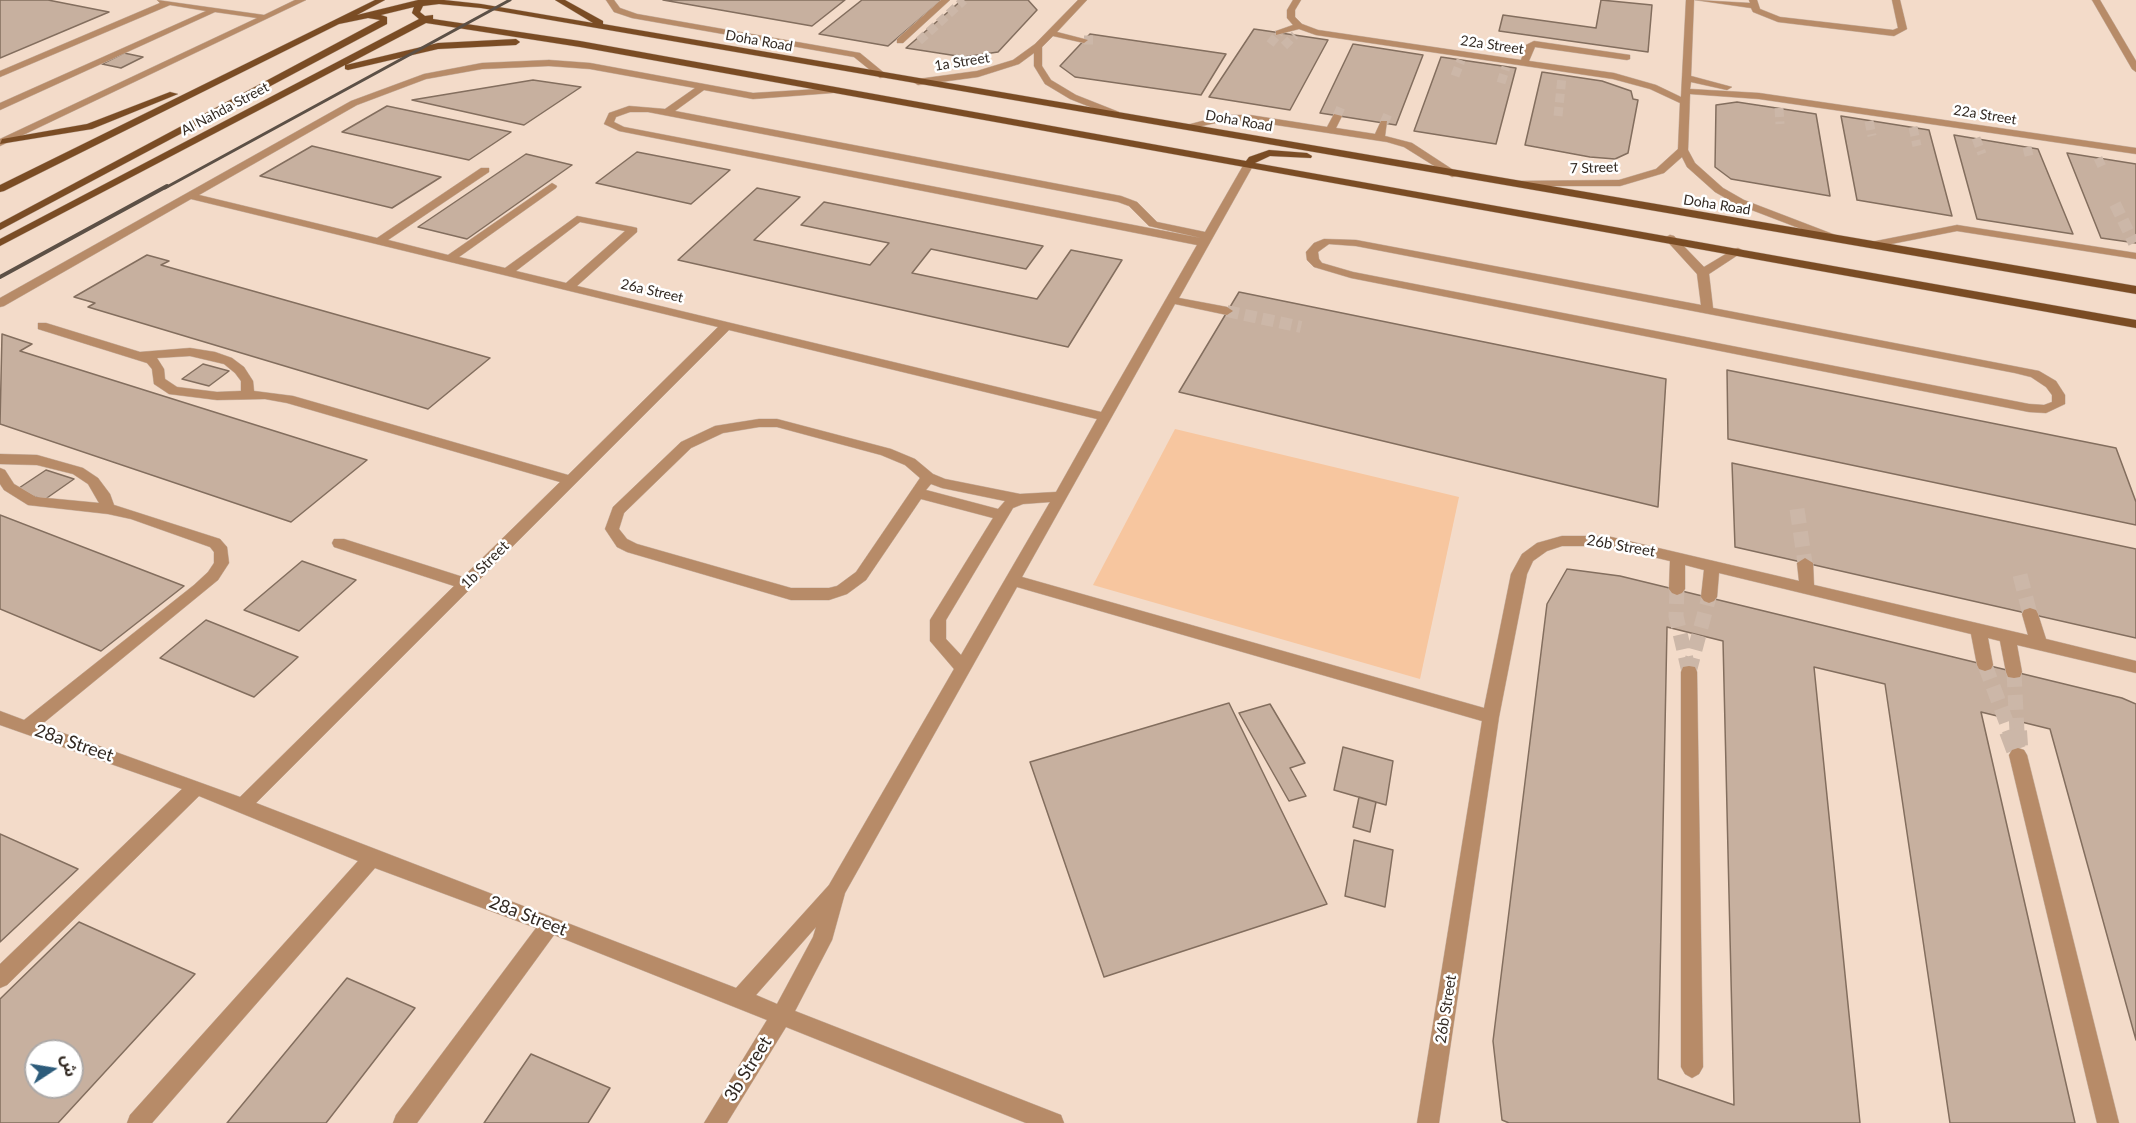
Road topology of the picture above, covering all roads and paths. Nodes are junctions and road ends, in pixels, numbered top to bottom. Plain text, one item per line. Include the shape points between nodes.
1 (154, 0) edge
2 (302, 0) edge
3 (381, 0) edge
4 (559, 0) edge
5 (610, 0) edge
6 (946, 0) edge
7 (1080, 0) edge
8 (1297, 0) edge
9 (1690, 0) edge
10 (1700, 0) edge
11 (1896, 0) edge
12 (2096, 0) edge
13 (459, 1) edge
14 (420, 2) edge
15 (168, 3) junction
16 (1753, 3) edge
17 (209, 13) junction
18 (364, 15) junction
19 (264, 18) junction
20 (425, 20) junction
21 (337, 22) junction
22 (252, 23) junction
23 (1296, 24) junction
24 (613, 30) junction
25 (1053, 31) junction
26 (1311, 31) junction
27 (1279, 33) tunnel mouth
28 (1295, 35) tunnel mouth
29 (1086, 38) tunnel mouth
30 (900, 41) dead end
31 (580, 44) junction
32 (1038, 46) junction
33 (1627, 57) dead end
34 (1524, 64) junction
35 (2136, 69) edge
36 (0, 74) edge
37 (883, 76) junction
38 (314, 78) junction
39 (1686, 78) junction
40 (918, 82) junction
41 (701, 88) junction
42 (199, 89) junction
43 (832, 90) junction
44 (1685, 96) junction
45 (1759, 96) junction
46 (0, 107) edge
47 (668, 112) junction
48 (1116, 114) junction
49 (1336, 116) tunnel mouth
50 (1384, 123) tunnel mouth
51 (1188, 126) junction
52 (1972, 127) junction
53 (1330, 130) junction
54 (2024, 135) junction
55 (1379, 138) junction
56 (1976, 138) tunnel mouth
57 (1, 143) edge
58 (2090, 145) junction
59 (2027, 147) tunnel mouth
60 (1683, 150) junction
61 (2136, 150) edge
62 (2098, 158) tunnel mouth
63 (1249, 164) junction
64 (489, 171) dead end
65 (1456, 175) junction
66 (1497, 183) junction
67 (557, 188) dead end
68 (0, 189) edge
69 (191, 196) junction
70 (1145, 226) junction
71 (0, 227) edge
72 (1670, 238) junction
73 (1839, 239) junction
74 (1206, 240) junction
75 (383, 242) junction
76 (0, 243) edge
77 (1871, 245) junction
78 (1738, 251) junction
79 (2136, 256) edge
80 (457, 260) junction
81 (508, 272) junction
82 (1703, 273) junction
83 (569, 287) junction
84 (2136, 290) edge
85 (1172, 300) junction
86 (0, 303) edge
87 (1707, 309) junction
88 (1227, 311) tunnel mouth
89 (728, 324) junction
90 (2134, 325) edge
91 (42, 326) dead end
92 (139, 356) junction
93 (248, 395) junction
94 (1106, 417) junction
95 (0, 459) edge
96 (0, 473) edge
97 (928, 477) junction
98 (570, 480) junction
99 (918, 493) junction
100 (1061, 496) junction
101 (1020, 499) junction
102 (108, 509) junction
103 (1000, 515) junction
104 (339, 543) dead end
105 (1677, 556) junction
106 (1805, 563) tunnel mouth
107 (1712, 565) junction
108 (1013, 580) junction
109 (466, 584) junction
110 (1807, 588) junction
111 (1677, 589) tunnel mouth
112 (1709, 597) tunnel mouth
113 (2030, 614) tunnel mouth
114 (1978, 629) junction
115 (2007, 636) junction
116 (2039, 644) junction
117 (1984, 665) tunnel mouth
118 (2136, 667) edge
119 (963, 668) junction
120 (1689, 672) dead end
121 (2014, 672) tunnel mouth
122 (1491, 717) junction
123 (0, 718) edge
124 (27, 727) junction
125 (2018, 755) tunnel mouth
126 (196, 787) junction
127 (242, 806) junction
128 (372, 858) junction
129 (836, 891) junction
130 (550, 924) junction
131 (0, 978) edge
132 (739, 999) junction
133 (781, 1016) junction
134 (1692, 1067) dead end
135 (1020, 1117) edge
136 (138, 1123) edge
137 (404, 1123) edge
138 (715, 1123) edge
139 (1053, 1123) edge
140 (1428, 1123) edge
141 (2108, 1123) edge

1 - 15 street
2 - 19 street
3 - 21 main road, Al Nahda Street
4 - 24 main road
5 - 37 street via 617,10 635,16 857,55
6 - 30 street
7 - 25 street, 1a Street
8 - 23 street via 1289,14
9 - 39 street
10 - 16 street
11 - 16 street via 1902,28 1894,33 1778,19 1761,14
12 - 35 street
13 - 14 main road, Doha Road
13 - 20 main road, Al Nahda Street
13 - 24 main road, Doha Road
14 - 18 main road, Doha Road
14 - 20 main road via 416,13
15 - 17 street
15 - 36 street
17 - 19 street
17 - 22 street
17 - 46 street
18 - 21 main road, Doha Road
18 - 71 main road via 379,17 384,22
19 - 22 street
20 - 31 main road
20 - 38 main road, Al Nahda Street
21 - 42 main road, Al Nahda Street
22 - 57 street
23 - 26 street, 22a Street
23 - 27 street
24 - 37 main road, Doha Road
25 - 29 street
25 - 32 street, 1a Street
26 - 28 street
26 - 34 street, 22a Street
31 - 38 main road via 494,41 438,46
31 - 43 main road
32 - 40 street, 1a Street via 1016,62 993,71
32 - 48 street via 1038,66 1048,82
33 - 34 street via 1538,44 1529,47
34 - 44 street, 22a Street via 1640,82
37 - 40 main road, Doha Road
38 - 76 main road, Al Nahda Street
39 - 44 street
39 - 45 street, 22a Street
40 - 48 main road, Doha Road
41 - 43 street via 764,97
41 - 47 street
41 - 69 street via 570,64 505,64 447,72 388,88 354,103
42 - 57 main road via 165,96 88,127
42 - 68 main road, Al Nahda Street
43 - 63 main road
44 - 45 street, 22a Street
44 - 60 street
45 - 52 street, 22a Street via 1782,104 1912,123
47 - 70 street via 1121,199 1133,204
47 - 70 street via 628,109 612,115 609,124
48 - 51 main road, Doha Road
49 - 53 street
50 - 55 street
51 - 53 street via 1241,117
51 - 65 main road, Doha Road
52 - 54 street, 22a Street
52 - 56 street
53 - 55 street
54 - 58 street, 22a Street
54 - 59 street
55 - 65 street via 1408,145
58 - 61 street, 22a Street
58 - 62 street
60 - 66 street, 7 Street via 1659,171 1620,183
60 - 73 street via 1691,165 1719,190 1765,213
63 - 66 main road via 1260,155 1280,153
63 - 72 main road
63 - 74 street
64 - 75 street
65 - 66 main road, Doha Road
66 - 73 main road, Doha Road
67 - 80 street
69 - 75 street, 26a Street
69 - 86 street
70 - 74 street
72 - 78 main road
72 - 82 street
73 - 77 main road, Doha Road
74 - 85 street
75 - 80 street, 26a Street
77 - 79 street via 1957,228
77 - 84 main road, Doha Road
78 - 82 street
78 - 90 main road
80 - 81 street, 26a Street
81 - 83 street, 26a Street
81 - 83 street via 577,219 633,230
82 - 87 street
83 - 89 street, 26a Street
85 - 88 street
85 - 94 street
87 - 87 street via 1356,243 1328,241 1312,252 1318,265 1351,275 2029,408 2058,404 2059,395 2051,384 2035,374
89 - 94 street, 26a Street
89 - 98 street, 1b Street
91 - 92 street
92 - 93 street via 156,364 159,381 174,392
92 - 93 street via 174,352 211,355 228,361 247,381
93 - 98 street via 288,399
94 - 100 street
95 - 102 street via 37,460 78,471 93,481
96 - 102 street via 9,487 33,502
97 - 99 street
97 - 99 street via 910,462 886,452 777,423 739,424 686,445 618,511 612,529 622,543 632,548 791,594 817,596 842,590 861,576
97 - 101 street
98 - 109 street, 1b Street
99 - 103 street
100 - 101 street
100 - 108 street
101 - 103 street
102 - 124 street via 172,526 215,543 222,551 221,563 199,589
103 - 119 street via 936,627 938,641
104 - 109 street
105 - 107 street, 26b Street
105 - 111 street
105 - 122 street, 26b Street via 1585,539 1542,547 1527,558 1519,573
106 - 110 street
107 - 110 street, 26b Street
107 - 112 street
108 - 119 street
108 - 122 street
109 - 127 street, 1b Street
110 - 114 street, 26b Street
113 - 116 street
114 - 115 street, 26b Street
114 - 117 street
115 - 116 street, 26b Street
115 - 121 street
116 - 118 street, 26b Street
119 - 129 street
120 - 134 street
122 - 140 street, 26b Street
123 - 124 street, 28a Street
124 - 126 street, 28a Street
125 - 141 street
126 - 127 street, 28a Street
126 - 131 street
127 - 128 street, 28a Street
128 - 130 street, 28a Street
128 - 136 street
129 - 132 street
129 - 133 street, 3b Street via 822,940
130 - 132 street, 28a Street
130 - 137 street
132 - 133 street, 28a Street
133 - 135 street, 28a Street
133 - 138 street, 3b Street
135 - 139 street, 28a Street

